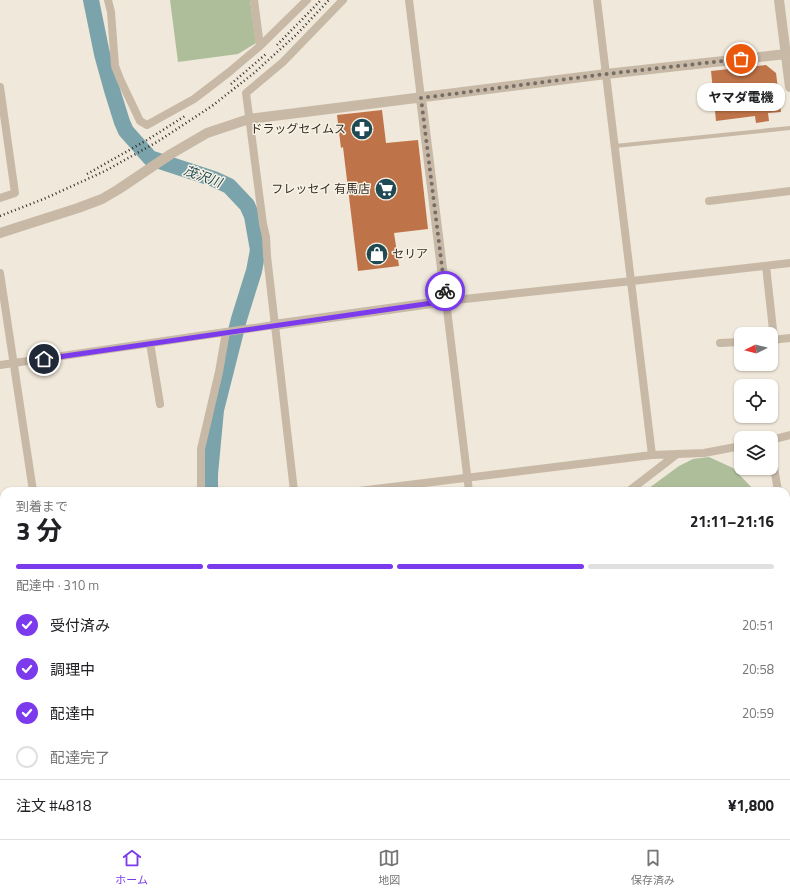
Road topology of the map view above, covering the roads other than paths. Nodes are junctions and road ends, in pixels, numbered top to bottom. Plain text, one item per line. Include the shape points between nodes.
1 (108, 0) edge
2 (254, 0) edge
3 (307, 0) edge
4 (343, 0) edge
5 (410, 0) edge
6 (597, 0) edge
7 (779, 0) edge
8 (260, 46) junction
9 (788, 53) edge
10 (606, 74) junction
11 (0, 87) edge
12 (790, 88) edge
13 (421, 98) junction
14 (249, 119) junction
15 (790, 128) edge
16 (615, 146) junction
17 (790, 191) edge
18 (0, 198) edge
19 (709, 201) dead end
20 (0, 233) edge
21 (790, 263) edge
22 (766, 266) junction
23 (0, 273) edge
24 (632, 281) junction
25 (446, 301) junction
26 (274, 325) junction
27 (771, 327) edge
28 (226, 332) junction
29 (790, 338) edge
30 (778, 339) edge
31 (734, 342) edge
32 (150, 343) junction
33 (720, 343) dead end
34 (14, 363) junction
35 (0, 365) edge
36 (160, 404) dead end
37 (790, 435) edge
38 (778, 438) edge
39 (734, 447) edge
40 (677, 454) junction
41 (652, 455) junction
42 (775, 475) edge
43 (467, 478) junction
44 (32, 487) edge
45 (201, 487) edge
46 (294, 487) edge
47 (392, 487) edge
48 (468, 487) edge
49 (634, 487) edge
50 (777, 487) edge

1 - 8 street via 115,66 140,121 147,125 194,99
2 - 8 street
3 - 8 street
4 - 14 street via 283,62 246,93
5 - 13 street
6 - 10 street
7 - 9 street
9 - 10 street
9 - 12 street
10 - 13 street
10 - 16 street
11 - 18 street via 15,193
13 - 14 street
13 - 25 street
14 - 20 street via 207,132 102,199
14 - 26 street via 266,237
15 - 16 lane
16 - 24 street
17 - 19 street
21 - 22 street
22 - 24 street
22 - 27 street
23 - 34 street
24 - 25 street
24 - 41 street
25 - 26 street
25 - 43 street
26 - 28 street
26 - 46 street
28 - 32 street
28 - 45 street via 201,449
29 - 30 street
31 - 33 street
32 - 34 street
32 - 36 street
34 - 35 street
34 - 44 street
37 - 38 street
39 - 40 street via 704,453
40 - 41 street
40 - 49 street
41 - 43 street
42 - 50 street
43 - 47 street
43 - 48 street

